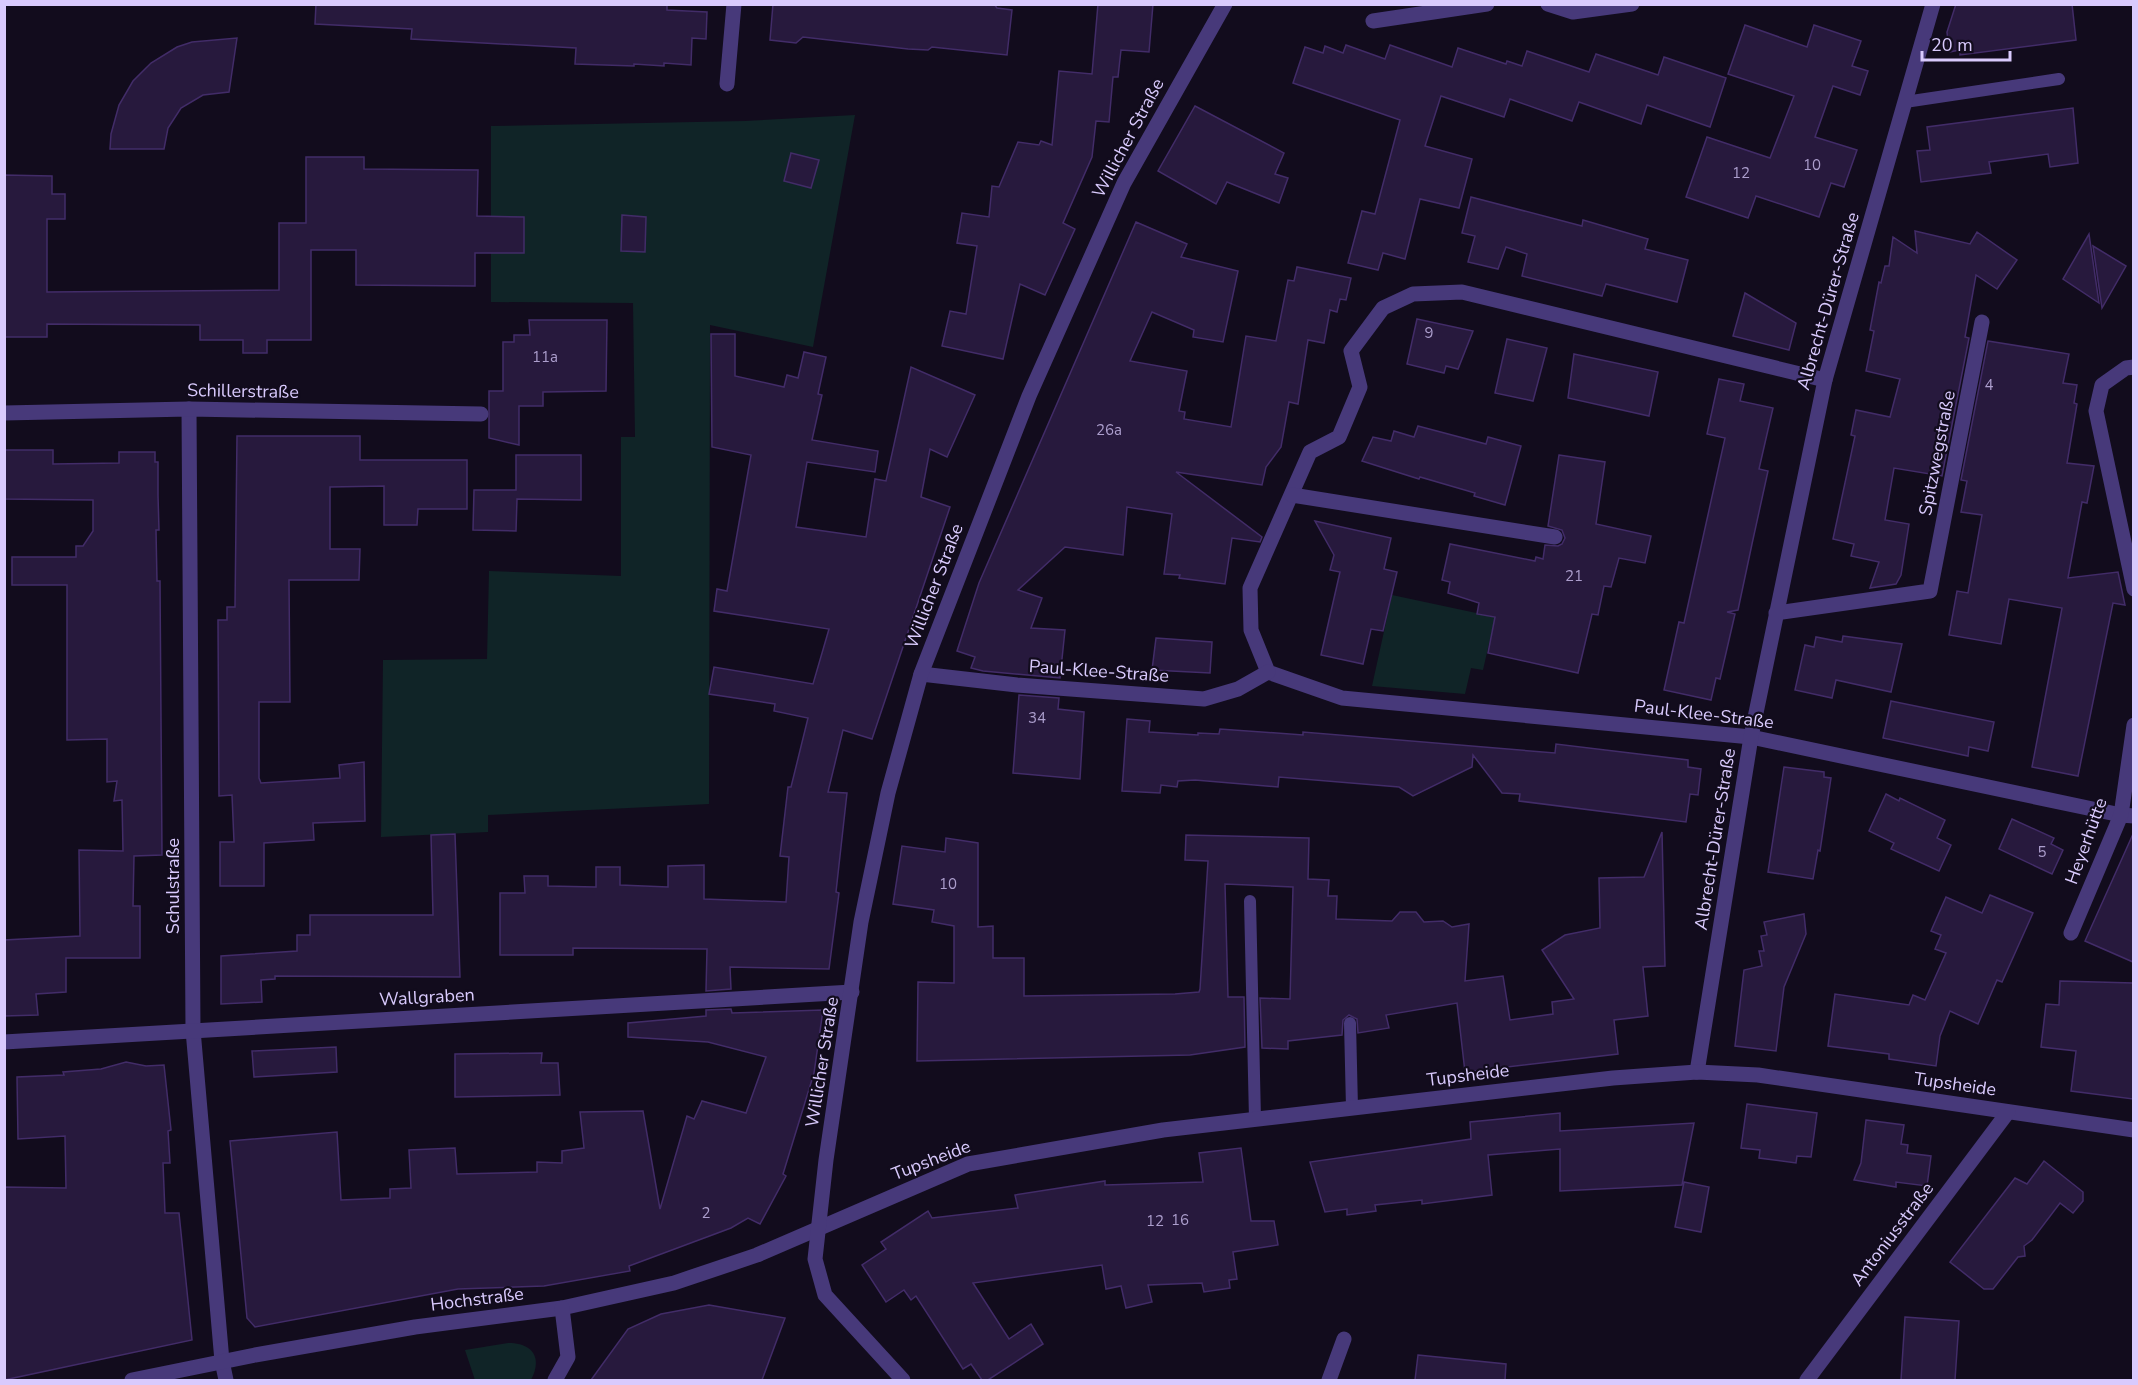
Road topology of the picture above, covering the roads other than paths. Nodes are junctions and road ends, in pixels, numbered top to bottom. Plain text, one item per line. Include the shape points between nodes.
1 (734, 4) edge
2 (1225, 4) edge
3 (1487, 4) edge
4 (1548, 4) edge
5 (1632, 4) edge
6 (1933, 4) edge
7 (1373, 21) dead end
8 (2060, 80) dead end
9 (727, 84) dead end
10 (1905, 102) junction
11 (1982, 322) dead end
12 (2133, 367) edge
13 (1824, 380) junction
14 (189, 409) junction
15 (4, 413) edge
16 (481, 414) dead end
17 (1292, 495) junction
18 (1555, 537) dead end
19 (2133, 589) edge
20 (1776, 613) junction
21 (1268, 672) junction
22 (921, 674) junction
23 (2133, 725) edge
24 (1751, 737) junction
25 (2127, 816) edge
26 (1250, 901) dead end
27 (2072, 933) dead end
28 (852, 992) junction
29 (1350, 1023) dead end
30 (193, 1030) junction
31 (4, 1042) edge
32 (1697, 1072) junction
33 (1352, 1108) junction
34 (2008, 1112) junction
35 (1255, 1119) junction
36 (2133, 1130) edge
37 (819, 1227) junction
38 (562, 1308) junction
39 (1344, 1339) dead end
40 (222, 1361) junction
41 (132, 1380) edge
42 (226, 1380) edge
43 (555, 1380) edge
44 (903, 1380) edge
45 (1329, 1380) edge
46 (1806, 1380) edge

1 - 9 street
2 - 22 street, Willicher Straße via 1144,146 1095,246 1029,396
3 - 7 street
4 - 5 street via 1573,12
6 - 10 street, Albrecht-Dürer-Straße
8 - 10 lane
10 - 13 street, Albrecht-Dürer-Straße
11 - 20 street, Spitzwegstraße via 1930,591
12 - 19 street via 2102,385 2096,411
13 - 17 street via 1462,292 1413,294 1383,308 1351,351 1360,387 1339,437 1310,452
13 - 20 street, Albrecht-Dürer-Straße
14 - 15 street, Schillerstraße
14 - 16 street, Schillerstraße
14 - 30 street, Schulstraße
17 - 18 street
17 - 21 street via 1250,588 1251,630
20 - 24 street, Albrecht-Dürer-Straße
21 - 22 street, Paul-Klee-Straße via 1238,689 1204,699
21 - 24 street, Paul-Klee-Straße via 1342,698
22 - 28 street, Willicher Straße via 879,829
23 - 25 street, Heyerhütte
24 - 25 street, Paul-Klee-Straße
24 - 32 street, Albrecht-Dürer-Straße
25 - 27 street, Heyerhütte
26 - 35 lane
28 - 30 street, Wallgraben
28 - 37 street, Willicher Straße
29 - 33 lane
30 - 31 street, Wallgraben
30 - 40 street, Schulstraße
32 - 33 street, Tupsheide
32 - 34 street, Tupsheide via 1758,1075
33 - 35 street, Tupsheide
34 - 36 street, Tupsheide
34 - 46 street, Antoniusstraße
35 - 37 street, Tupsheide via 1163,1130 968,1164
37 - 38 street, Hochstraße via 757,1255 674,1283
37 - 44 street, Willicher Straße via 815,1259 825,1294
38 - 40 street, Hochstraße via 415,1327
38 - 43 street via 568,1357
39 - 45 street
40 - 41 street, Hochstraße
40 - 42 street, Schulstraße

